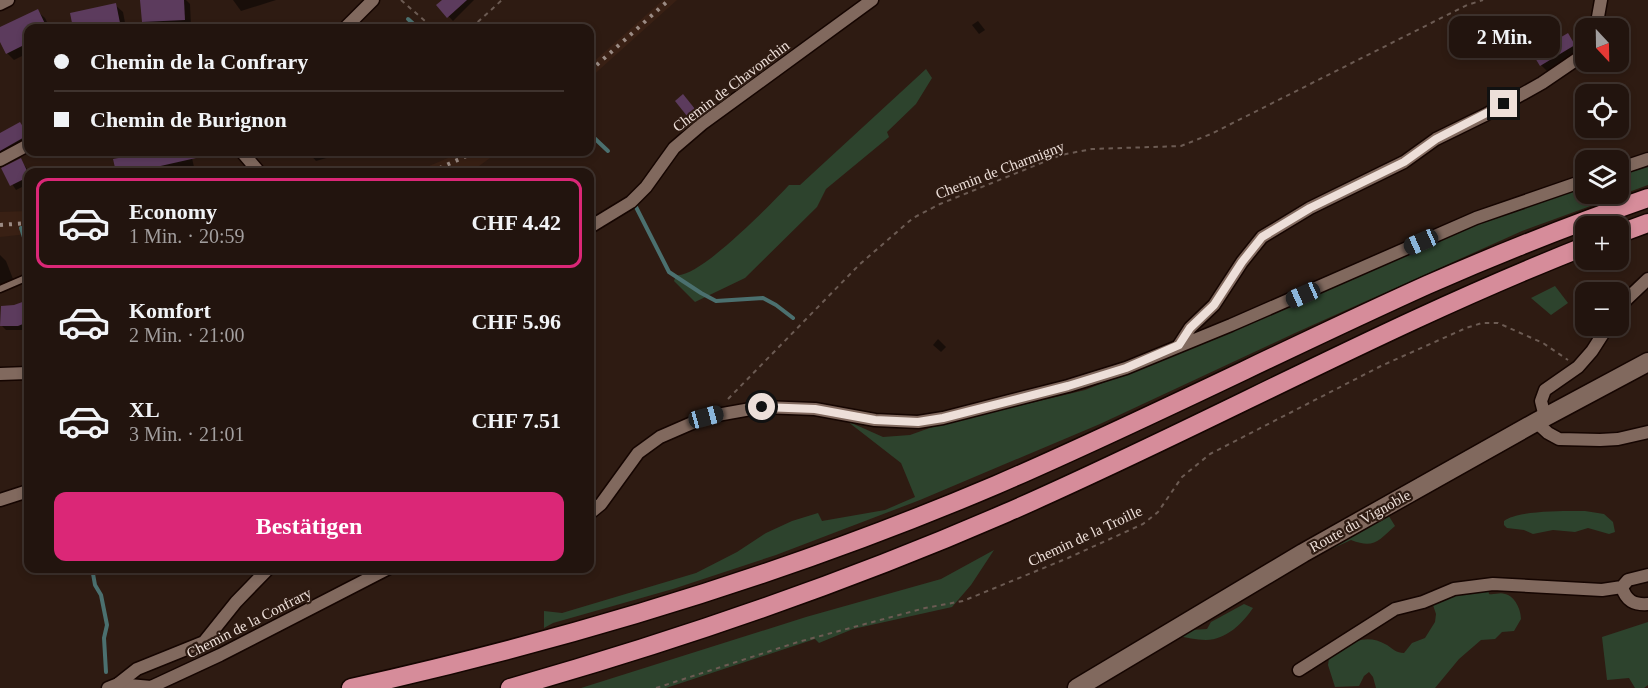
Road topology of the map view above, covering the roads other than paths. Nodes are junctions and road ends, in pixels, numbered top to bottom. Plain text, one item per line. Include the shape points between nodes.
1 (8, 0) edge
2 (373, 0) edge
3 (872, 0) edge
4 (1601, 0) edge
5 (0, 4) edge
6 (1598, 18) edge
7 (349, 24) edge
8 (1575, 60) edge
9 (24, 147) edge
10 (245, 156) edge
11 (1648, 159) edge
12 (0, 160) edge
13 (1629, 165) edge
14 (256, 168) edge
15 (1575, 184) edge
16 (1648, 198) edge
17 (1648, 223) edge
18 (594, 225) edge
19 (1629, 230) edge
20 (1575, 251) edge
21 (1648, 279) edge
22 (24, 280) edge
23 (0, 289) edge
24 (1629, 297) edge
25 (1602, 336) edge
26 (1179, 345) junction
27 (1648, 362) edge
28 (24, 373) edge
29 (0, 374) edge
30 (1541, 420) junction
31 (1648, 432) edge
32 (24, 492) edge
33 (0, 500) edge
34 (594, 509) edge
35 (264, 573) edge
36 (379, 573) edge
37 (1648, 575) edge
38 (1622, 587) junction
39 (1648, 604) edge
40 (1299, 670) dead end
41 (113, 686) edge
42 (351, 688) edge
43 (510, 688) edge
44 (1077, 688) edge

1 - 5 street
2 - 7 street
3 - 18 street, Chemin de Chavonchin via 702,124 675,148 631,202
4 - 6 street
8 - 26 street via 1542,83 1436,139 1404,162 1310,208 1262,237 1214,305
9 - 12 street
10 - 14 street
11 - 13 street
15 - 26 street via 1476,218
16 - 42 highway via 1440,279 1155,413 883,530 618,620 494,655
17 - 19 highway
20 - 43 highway via 1445,305 1097,472 919,550 699,631
21 - 24 street
22 - 23 lane
25 - 30 street via 1578,367 1545,390
26 - 34 street via 1126,368 1068,386 918,422 875,420 815,409 762,407 706,417 660,437 638,453
27 - 30 street, Route du Vignoble
28 - 29 street
30 - 31 street via 1548,433 1559,439 1618,439
30 - 44 street, Route du Vignoble via 1303,553
32 - 33 street
35 - 41 street via 204,642 137,669
36 - 41 street, Chemin de la Confrary via 151,687
37 - 38 street via 1628,580
38 - 39 street via 1630,601
38 - 40 street via 1602,590 1493,584 1454,590 1395,609

